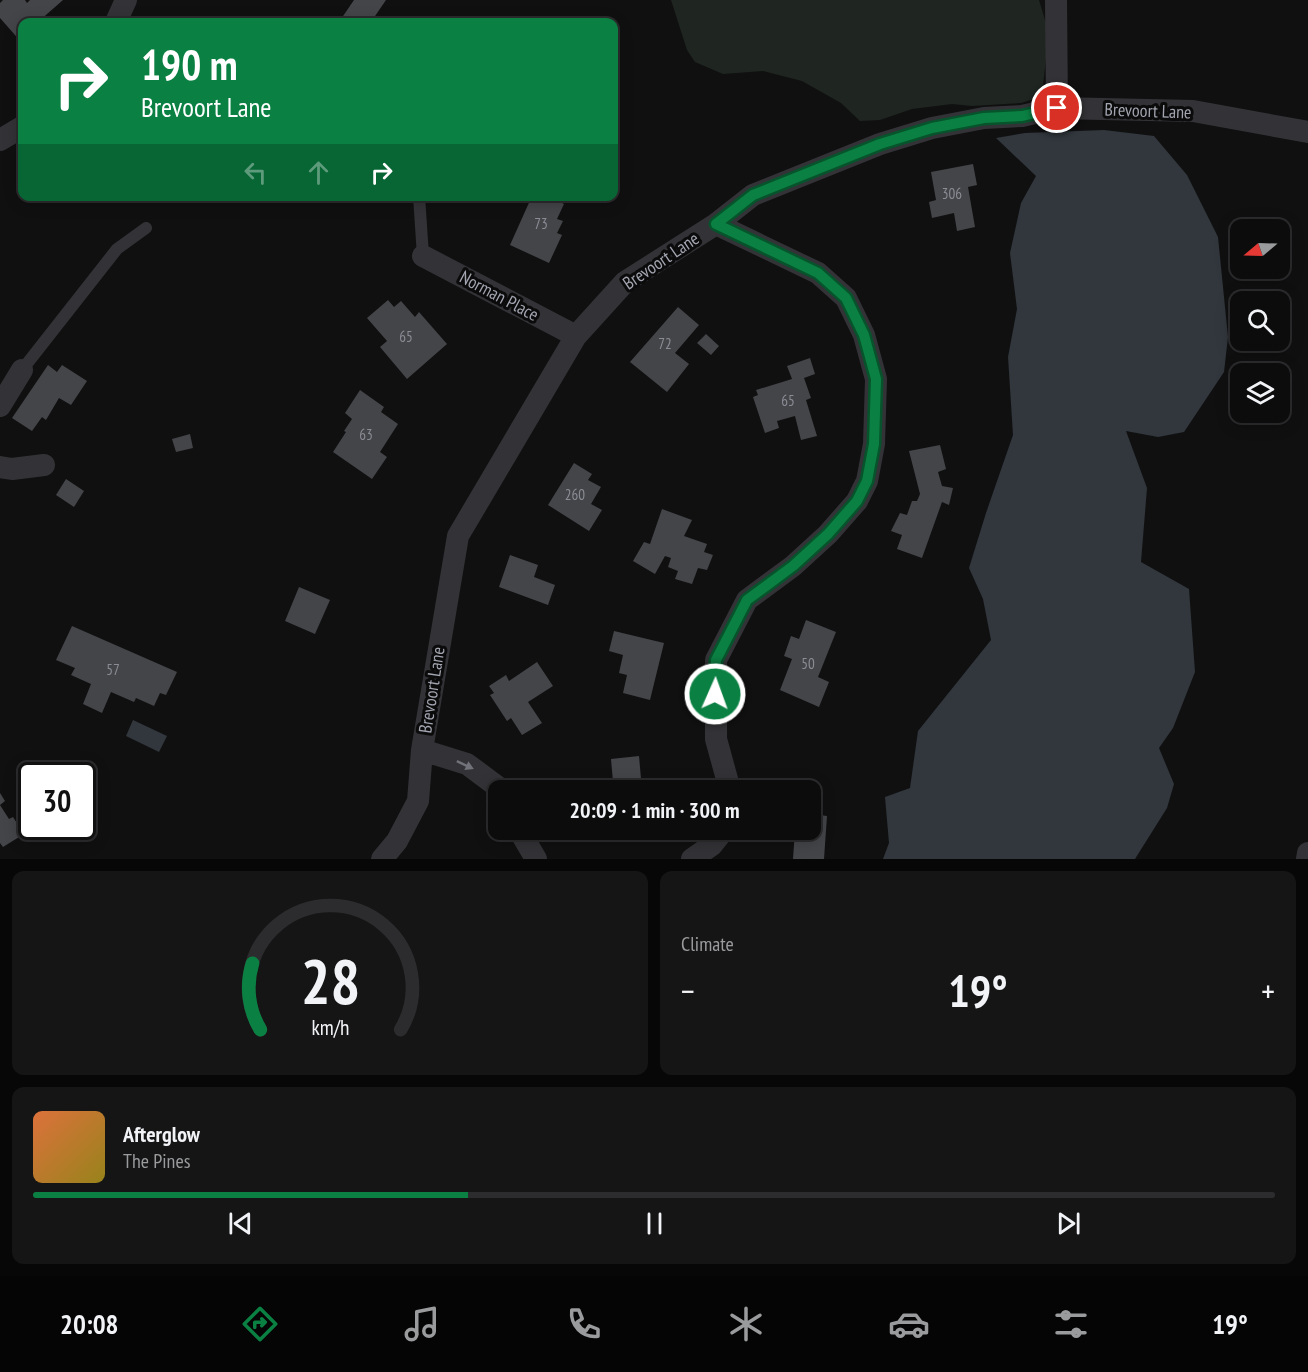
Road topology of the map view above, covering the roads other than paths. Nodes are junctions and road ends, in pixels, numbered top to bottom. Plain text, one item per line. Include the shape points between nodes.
1 (126, 0) edge
2 (1056, 0) edge
3 (118, 18) edge
4 (1057, 108) junction
5 (18, 129) edge
6 (1308, 132) edge
7 (0, 140) edge
8 (419, 201) edge
9 (716, 224) junction
10 (146, 228) dead end
11 (423, 256) joint
12 (576, 336) junction
13 (22, 370) joint
14 (0, 406) edge
15 (44, 465) dead end
16 (0, 467) edge
17 (422, 750) junction
18 (489, 780) edge
19 (727, 780) edge
20 (525, 840) edge
21 (716, 840) edge
22 (1308, 853) edge
23 (382, 859) edge
24 (536, 859) edge
25 (692, 859) edge
26 (1307, 859) edge

1 - 3 street
2 - 4 street
4 - 6 street, Brevoort Lane via 1193,111
4 - 9 street, Brevoort Lane via 932,128 880,144 753,195
5 - 7 street
8 - 11 lane
9 - 12 street, Brevoort Lane via 626,282
9 - 19 street via 818,273 846,298 864,335 876,379 874,444 867,481 857,501 793,566 747,600 716,660 716,739
10 - 13 lane via 117,249
11 - 12 street, Norman Place
12 - 17 street, Brevoort Lane via 458,536
13 - 14 street
15 - 16 street
17 -> 18 street via 467,764
17 - 23 street, Brevoort Lane via 418,801 397,841
20 - 24 street
21 - 25 street
22 - 26 street

